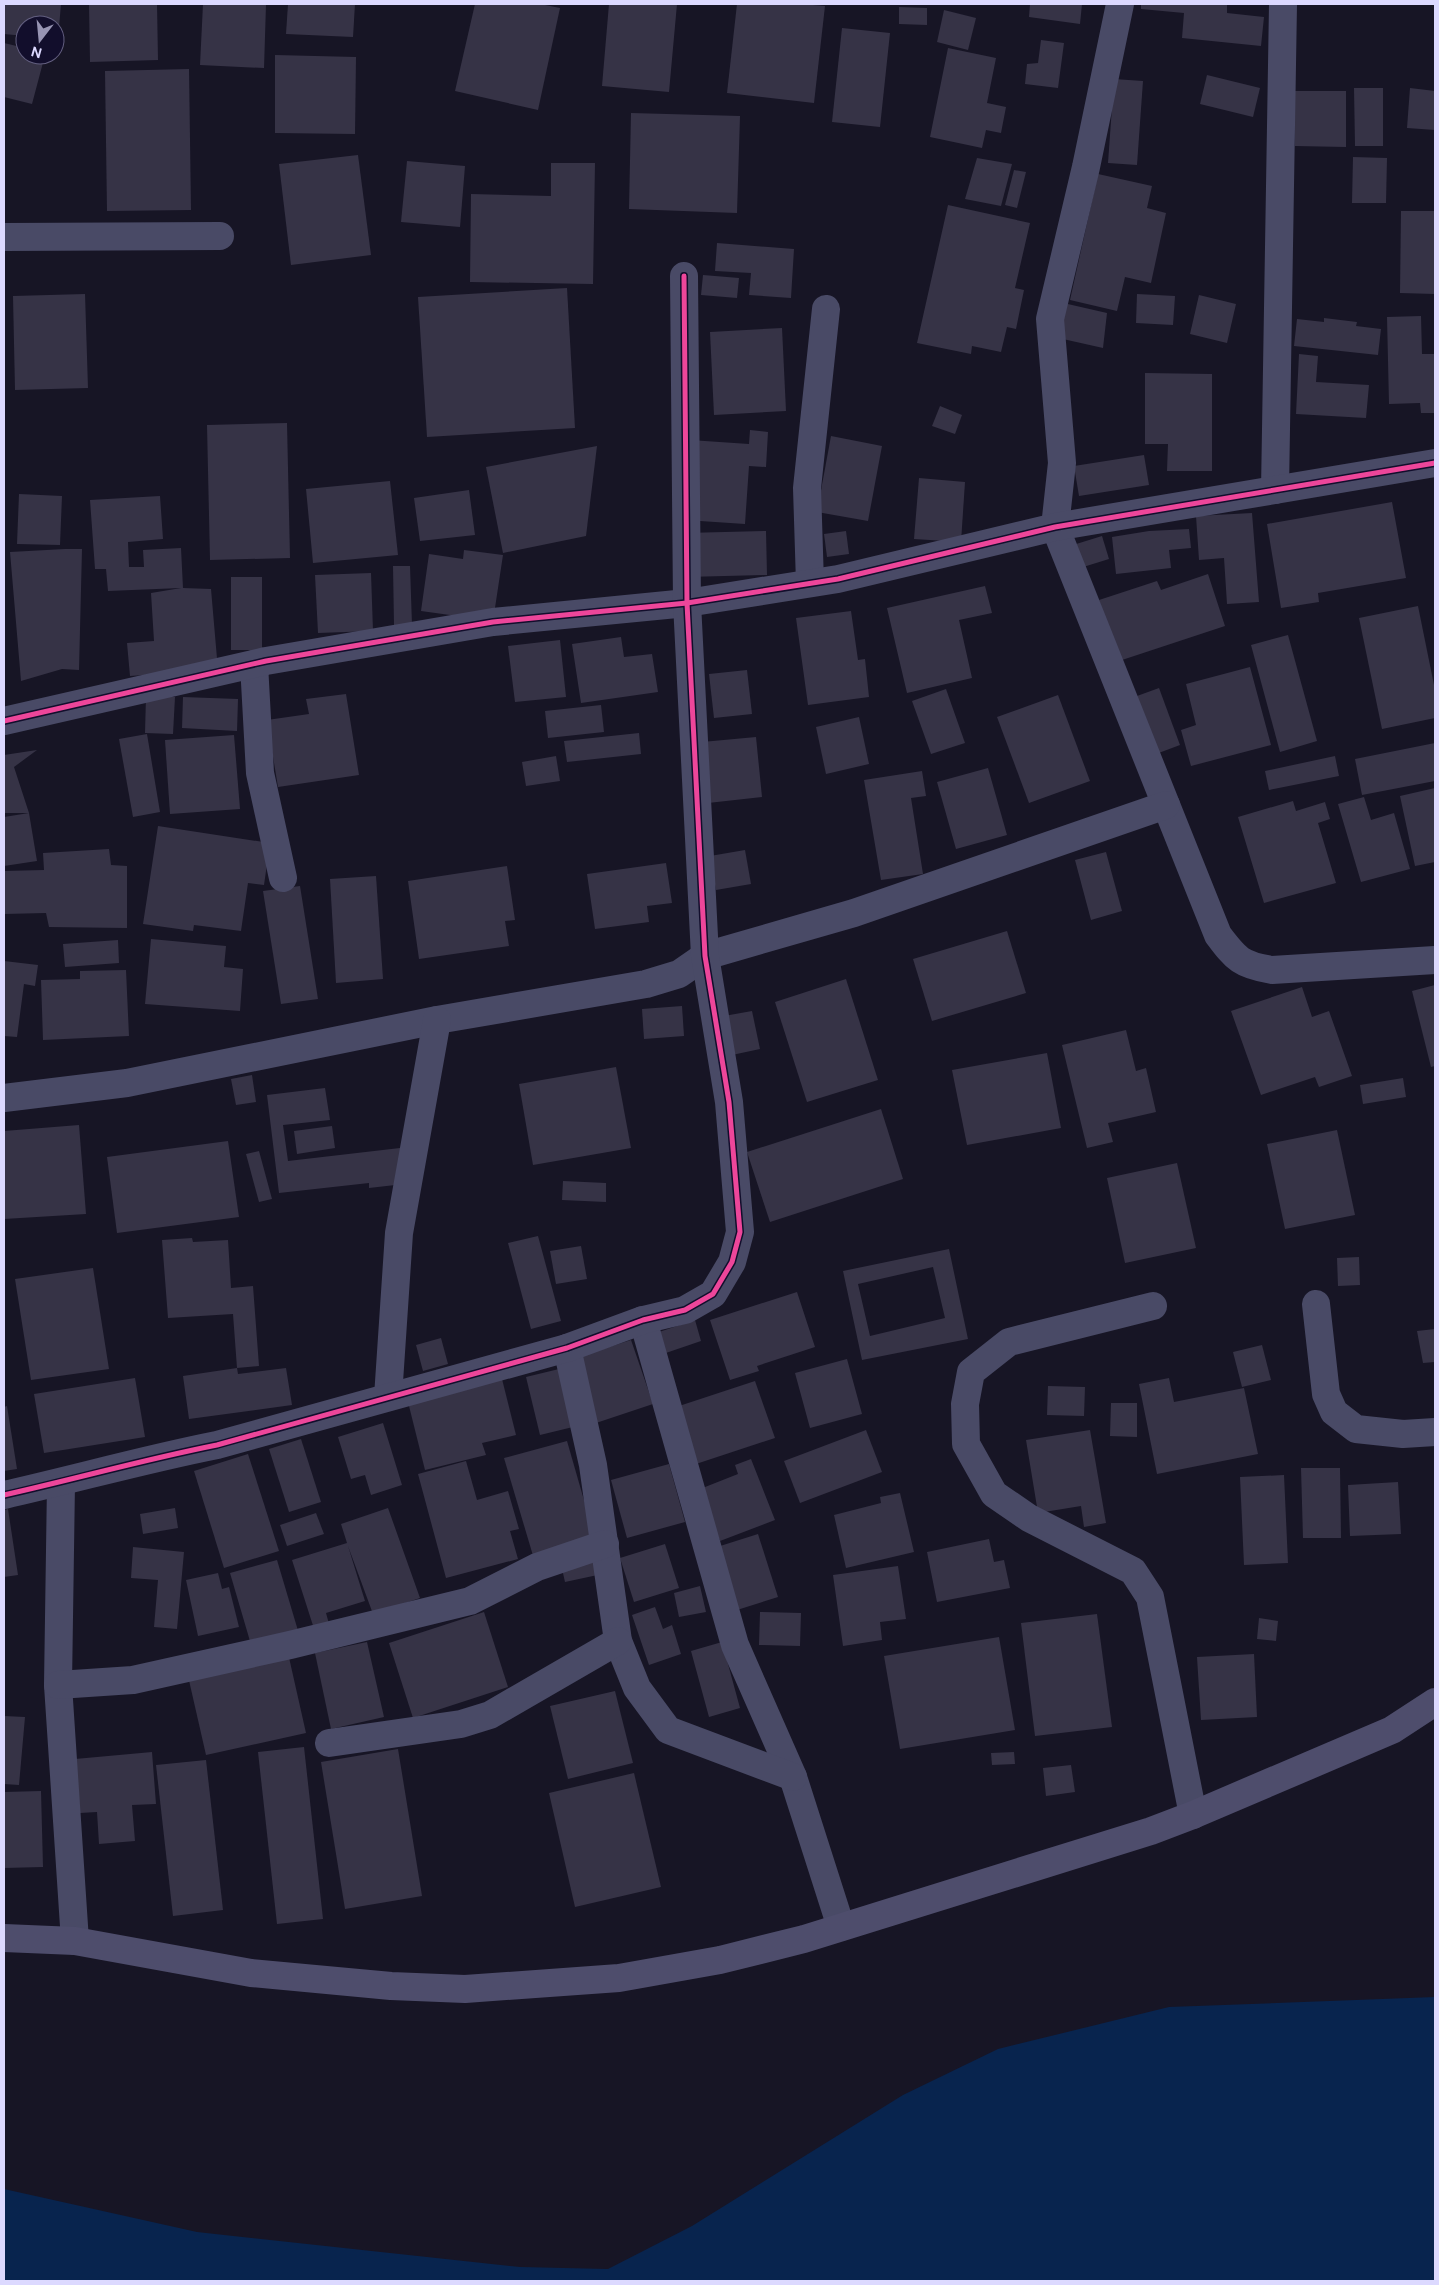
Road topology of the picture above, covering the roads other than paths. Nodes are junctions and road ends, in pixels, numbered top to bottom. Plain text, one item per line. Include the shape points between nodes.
1 (1120, 4) edge
2 (1283, 4) edge
3 (220, 236) dead end
4 (4, 237) edge
5 (684, 276) dead end
6 (826, 308) dead end
7 (1435, 464) edge
8 (1275, 490) junction
9 (1055, 527) junction
10 (810, 583) junction
11 (687, 603) junction
12 (254, 664) junction
13 (4, 721) edge
14 (1166, 805) junction
15 (283, 878) dead end
16 (705, 956) junction
17 (1435, 960) edge
18 (437, 1020) junction
19 (4, 1098) edge
20 (1316, 1304) dead end
21 (1153, 1306) dead end
22 (643, 1320) junction
23 (567, 1348) junction
24 (388, 1397) junction
25 (1435, 1432) edge
26 (61, 1483) junction
27 (4, 1495) edge
28 (604, 1544) junction
29 (618, 1640) junction
30 (58, 1685) junction
31 (1435, 1702) edge
32 (328, 1743) dead end
33 (793, 1777) junction
34 (1193, 1815) junction
35 (841, 1927) junction
36 (4, 1938) edge
37 (75, 1941) junction

1 - 9 street via 1050,319 1062,463
2 - 8 street
3 - 4 street
5 - 11 street
6 - 10 street via 807,488
7 - 8 street
8 - 9 street
9 - 10 street
9 - 14 street
10 - 11 street
11 - 12 street via 493,622
11 - 16 street
12 - 13 street
12 - 15 street via 260,773
14 - 16 street via 854,913
14 - 17 street via 1218,935 1233,955 1250,967 1272,970
16 - 18 street via 679,974 646,984
16 - 22 street via 729,1102 740,1232 732,1262 712,1294 686,1310
18 - 19 street via 127,1083
18 - 24 street via 399,1234
20 - 25 street via 1326,1394 1334,1412 1356,1429 1403,1434
21 - 34 street via 1008,1342 971,1372 965,1404 966,1444 994,1494 1029,1518 1133,1570 1150,1597
22 - 23 street
22 - 33 street via 735,1645
23 - 24 street
23 - 28 street via 593,1465
24 - 26 street via 217,1445
26 - 27 street
26 - 30 street
28 - 29 street
28 - 30 street via 537,1567 470,1600 133,1680
29 - 32 street via 490,1715 461,1724
29 - 33 street via 637,1688 668,1730
30 - 37 street
31 - 34 main road via 1392,1730
33 - 35 street
34 - 35 main road
35 - 37 main road via 720,1960 619,1978 465,1989 251,1973
36 - 37 main road

